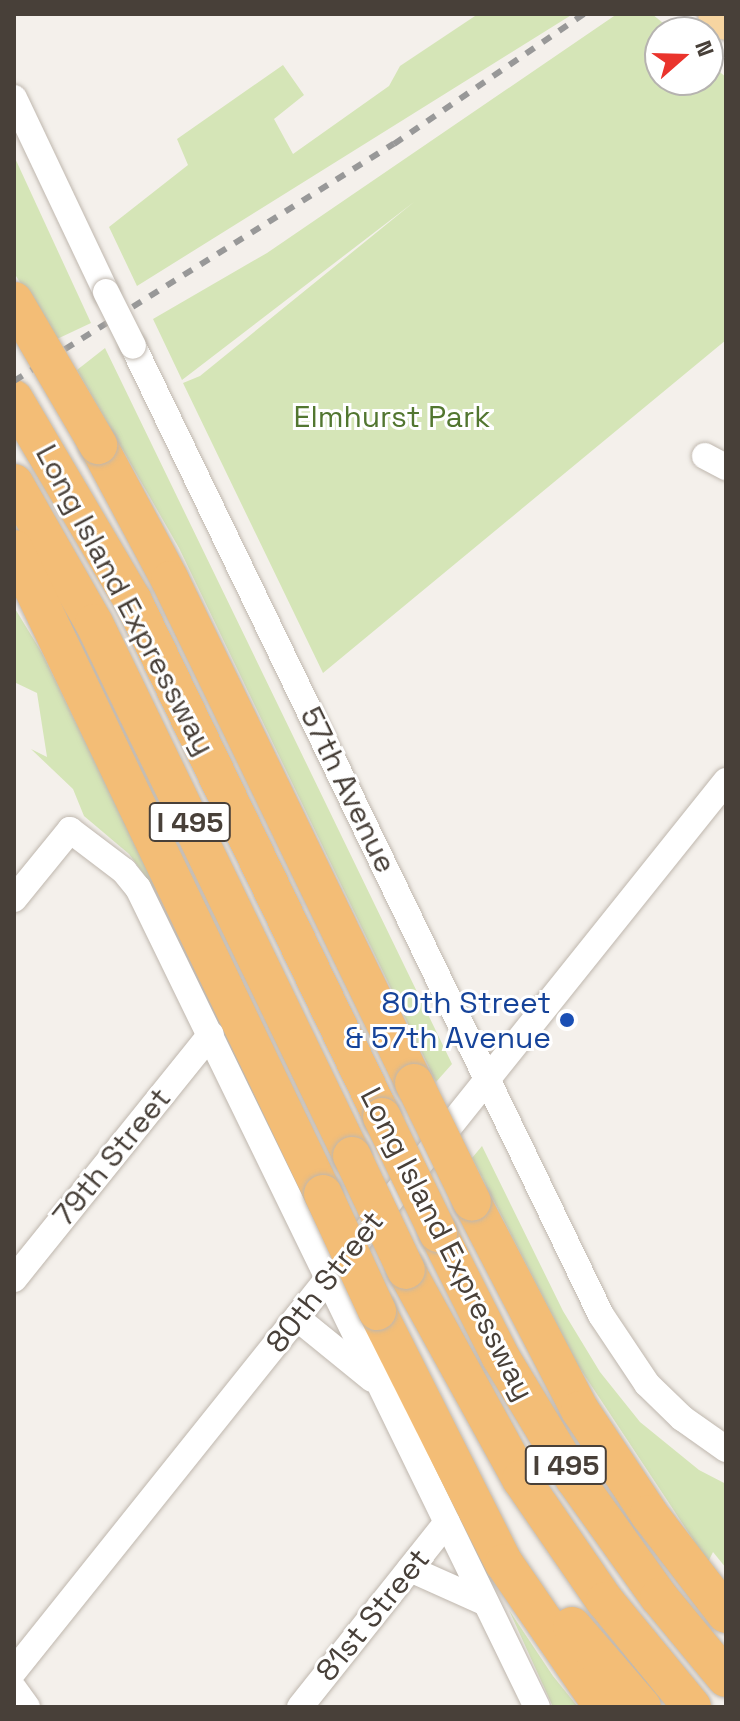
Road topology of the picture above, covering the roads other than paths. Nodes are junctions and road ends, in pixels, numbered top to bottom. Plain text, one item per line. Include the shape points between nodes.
1 (715, 14) edge
2 (726, 23) edge
3 (14, 98) edge
4 (14, 301) edge
5 (14, 325) edge
6 (14, 399) edge
7 (98, 445) junction
8 (17, 487) edge
9 (14, 549) edge
10 (14, 592) edge
11 (726, 781) edge
12 (158, 854) junction
13 (14, 899) edge
14 (211, 1034) junction
15 (488, 1079) junction
16 (328, 1278) junction
17 (14, 1279) edge
18 (297, 1318) junction
19 (378, 1384) junction
20 (726, 1449) edge
21 (462, 1480) junction
22 (447, 1522) junction
23 (410, 1569) junction
24 (486, 1603) junction
25 (726, 1614) edge
26 (14, 1671) edge
27 (726, 1678) edge
28 (14, 1689) edge
29 (27, 1707) edge
30 (300, 1707) edge
31 (537, 1707) edge
32 (603, 1707) edge
33 (642, 1707) edge
34 (692, 1707) edge

1 - 2 main road
3 - 15 street, 57th Avenue, bridge
4 - 7 highway, bridge
5 - 7 highway, bridge
6 - 27 highway, Long Island Expressway / I 495, bridge via 133,601 500,1356 574,1478 659,1597
7 - 25 highway, bridge via 170,580 472,1202 580,1410 649,1514
8 - 34 highway, Long Island Expressway / I 495, bridge via 94,623 406,1270 521,1479 605,1601
9 - 12 highway
10 - 12 highway
11 - 15 street, 80th Street
12 - 21 highway, bridge
13 - 14 street via 70,830 138,888
14 - 16 street
14 - 17 street, 79th Street
15 - 16 street, 80th Street
15 - 20 street, 57th Avenue via 618,1343 673,1409
16 - 18 street, 80th Street
16 - 19 street
18 - 19 street
18 - 26 street, 80th Street
19 - 22 street
21 - 32 highway via 524,1595
21 - 33 highway via 559,1609
22 - 23 street, 81st Street
22 - 24 street
23 - 24 street
23 - 30 street, 81st Street
24 - 31 street
28 - 29 street

